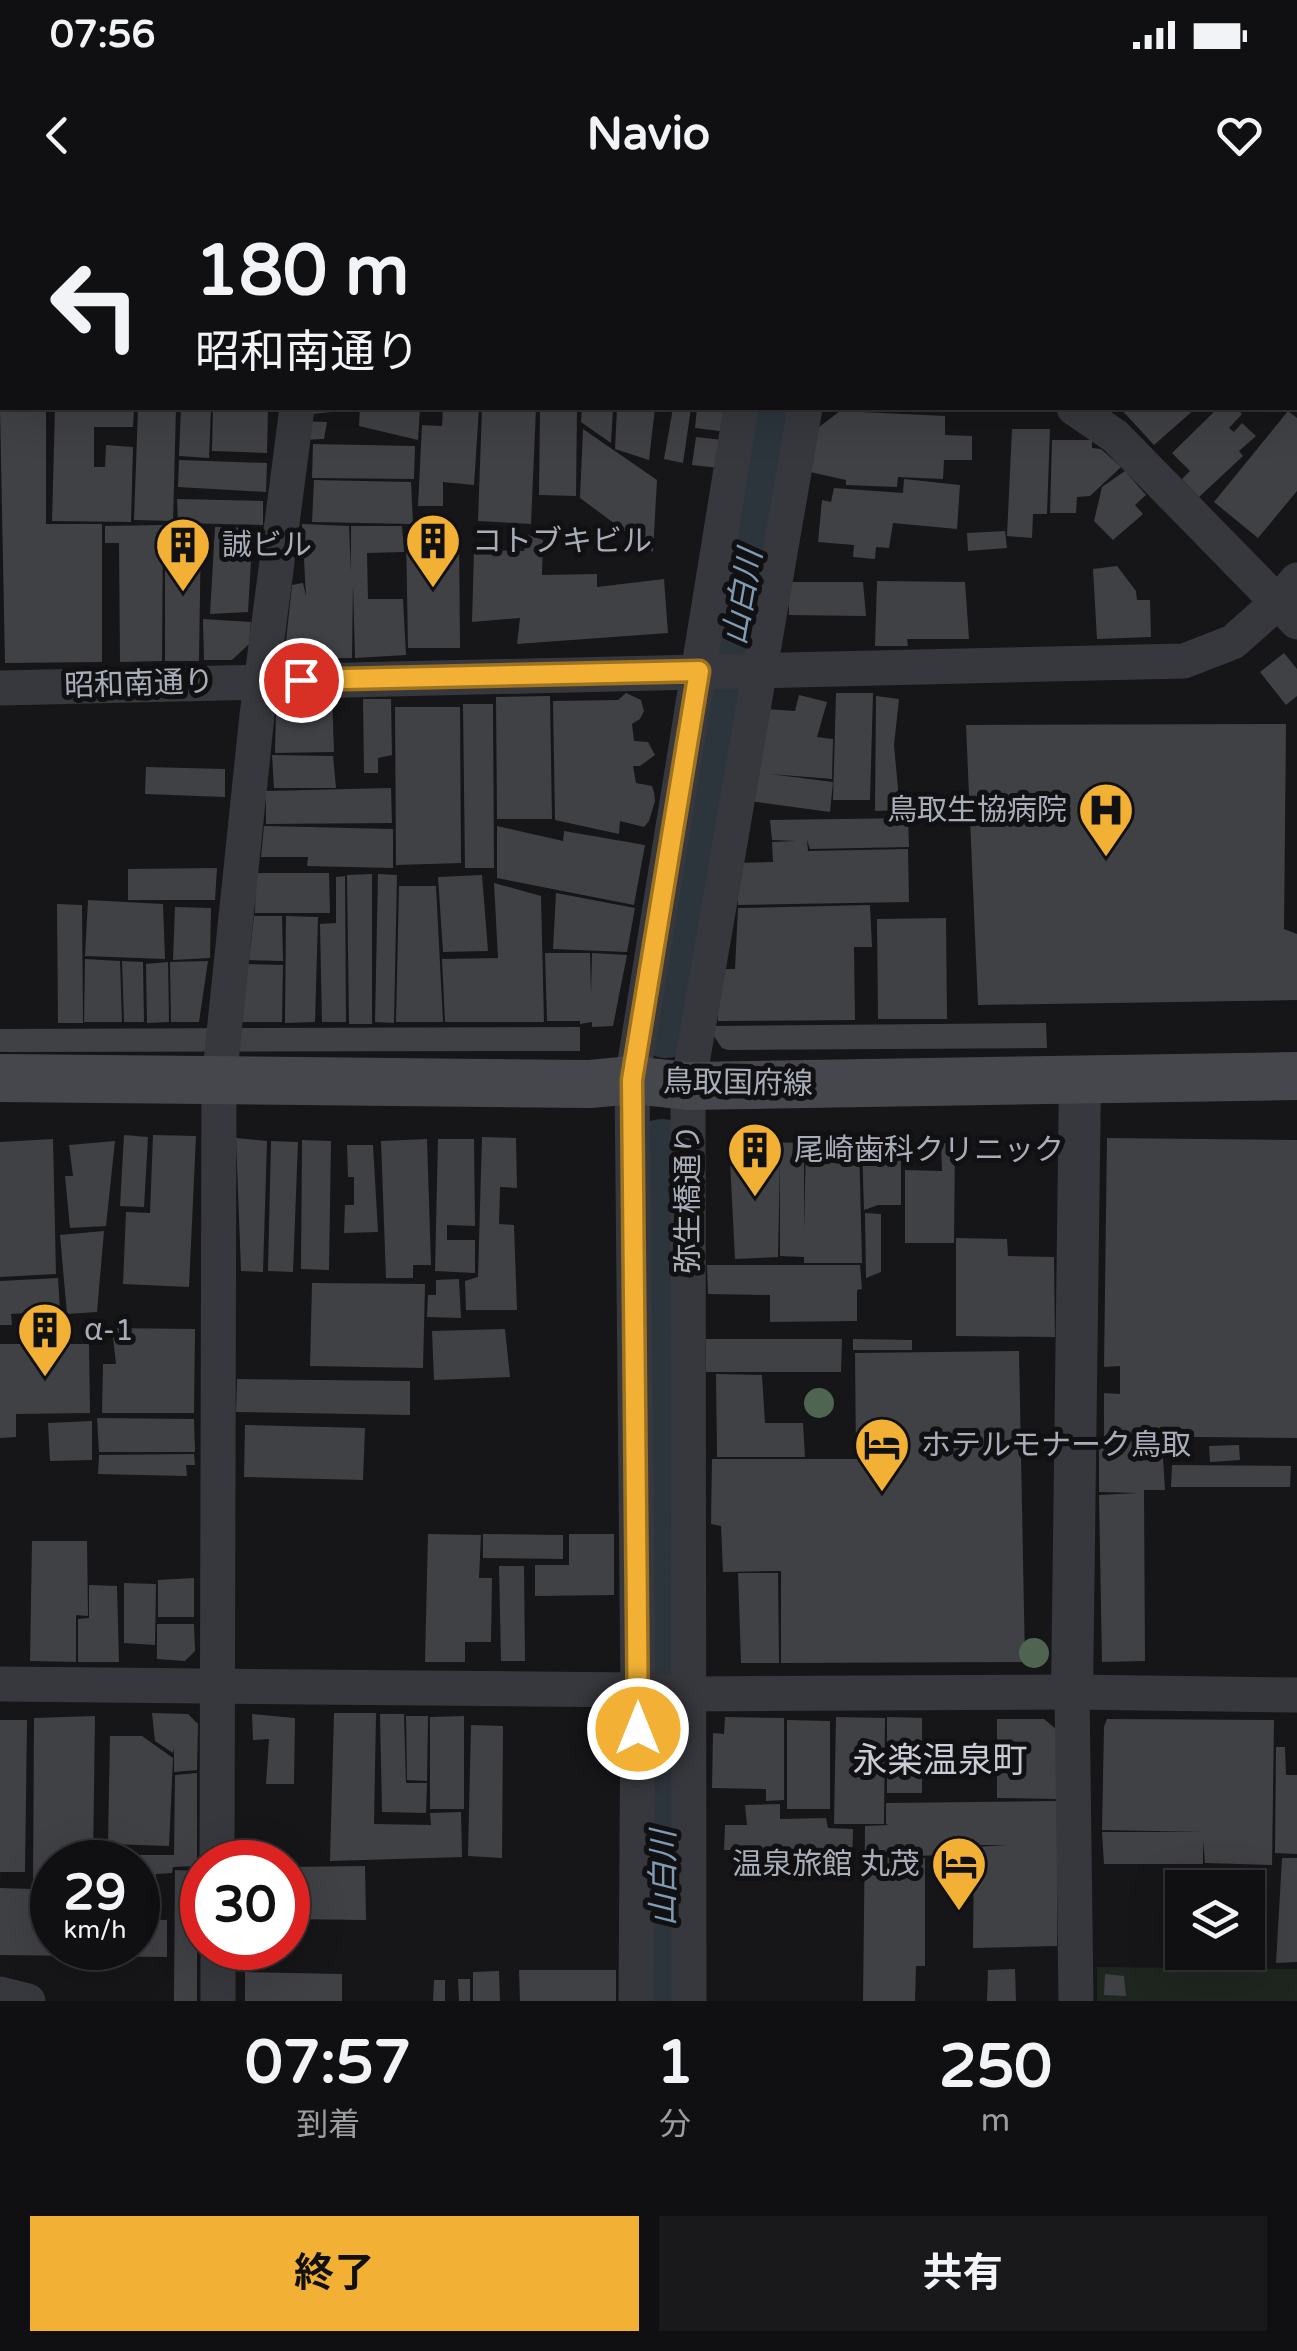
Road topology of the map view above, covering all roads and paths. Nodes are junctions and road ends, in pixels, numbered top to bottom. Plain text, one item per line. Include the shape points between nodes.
1 (297, 410) edge
2 (741, 410) edge
3 (805, 410) edge
4 (1077, 410) edge
5 (1291, 601) edge
6 (699, 671) junction
7 (759, 671) junction
8 (261, 680) junction
9 (0, 688) edge
10 (1297, 1076) edge
11 (0, 1078) edge
12 (632, 1080) junction
13 (1080, 1080) junction
14 (219, 1081) junction
15 (688, 1086) junction
16 (0, 1684) edge
17 (216, 1685) junction
18 (638, 1690) junction
19 (1072, 1692) junction
20 (690, 1694) junction
21 (1297, 1696) edge
22 (217, 1840) edge
23 (218, 1970) edge
24 (0, 1994) edge
25 (28, 2001) edge
26 (218, 2001) edge
27 (636, 2001) edge
28 (689, 2001) edge
29 (1076, 2001) edge

1 - 8 street
2 - 6 street, 弥生橋通り
3 - 7 street, 弥生橋通り
4 - 5 street via 1115,436
5 - 7 street, 昭和南通り via 1233,642 1184,661
6 - 7 street, 昭和南通り
6 - 8 street, 昭和南通り
6 - 12 street, 弥生橋通り
7 - 15 street, 弥生橋通り
8 - 9 street, 昭和南通り
8 - 14 street
10 - 13 main road, 鳥取国府線
11 - 14 main road, 鳥取国府線
12 - 14 main road, 鳥取国府線
12 - 15 main road, 鳥取国府線
12 - 18 street, 弥生橋通り
13 - 15 main road, 鳥取国府線
13 - 19 street
14 - 17 street
15 - 20 street, 弥生橋通り
16 - 17 street
17 - 18 street
17 - 22 street
18 - 20 street
18 - 27 street, 弥生橋通り
19 - 20 street
19 - 21 street
19 - 29 street
20 - 28 street, 弥生橋通り
23 - 26 street
24 - 25 street

